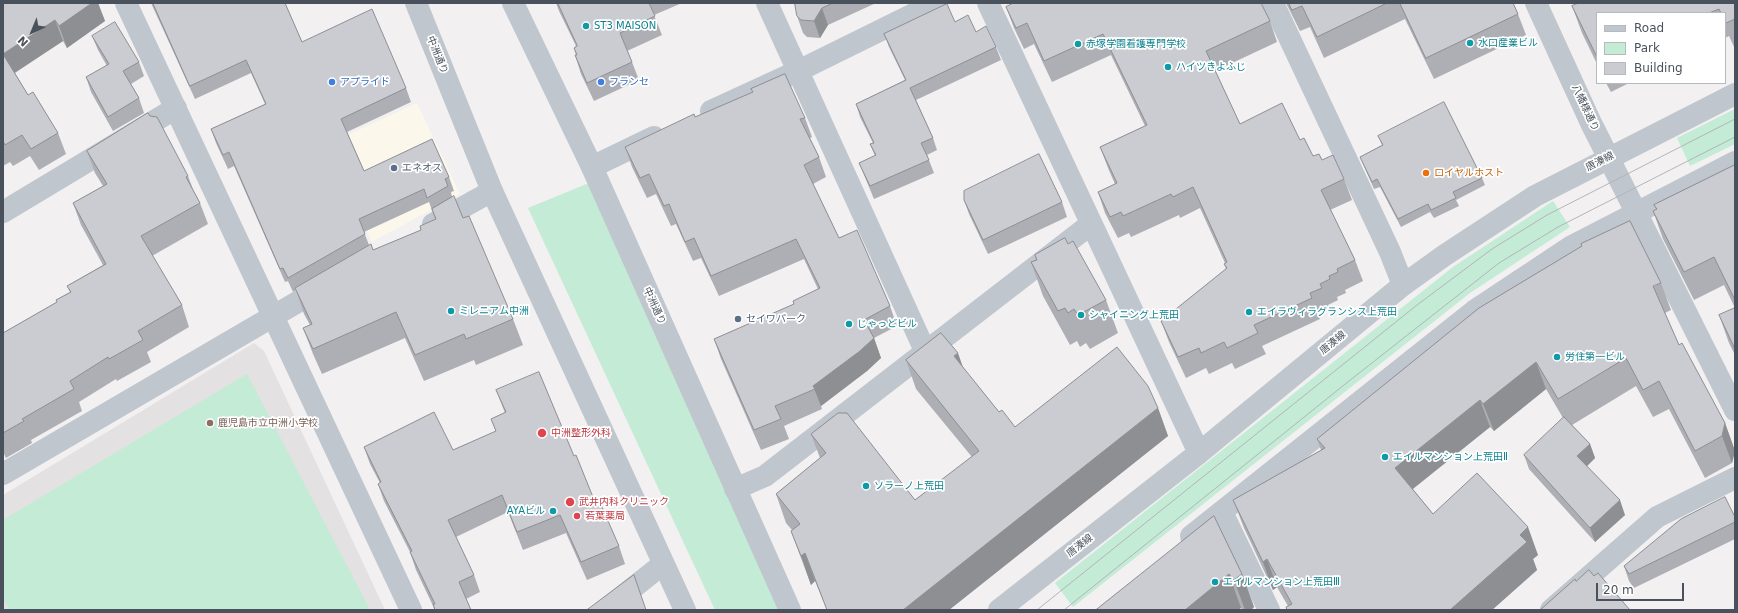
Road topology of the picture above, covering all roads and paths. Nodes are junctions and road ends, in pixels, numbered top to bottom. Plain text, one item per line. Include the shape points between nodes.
1 (126, 3) edge
2 (416, 3) edge
3 (513, 3) edge
4 (767, 3) edge
5 (936, 3) edge
6 (988, 3) edge
7 (1273, 3) edge
8 (1536, 3) edge
9 (798, 71) junction
10 (1735, 94) edge
11 (176, 108) junction
12 (692, 120) edge
13 (671, 130) edge
14 (1609, 158) junction
15 (1735, 162) edge
16 (592, 167) junction
17 (492, 191) junction
18 (3, 212) edge
19 (1636, 212) junction
20 (1091, 224) junction
21 (418, 232) edge
22 (344, 276) edge
23 (1403, 285) junction
24 (273, 317) junction
25 (926, 353) junction
26 (1735, 410) edge
27 (1199, 453) junction
28 (3, 474) edge
29 (1735, 478) edge
30 (736, 489) junction
31 (1222, 512) junction
32 (1173, 551) edge
33 (663, 564) junction
34 (411, 610) edge
35 (605, 610) edge
36 (685, 610) edge
37 (790, 610) edge
38 (999, 610) edge
39 (1269, 610) edge
40 (1551, 610) edge

1 - 11 street
2 - 17 street, 中洲通り
3 - 16 street, 中洲通り
4 - 9 street
5 - 9 street
6 - 20 street
7 - 23 street via 1390,252
8 - 14 street, 八幡様通り
9 - 12 street
9 - 25 street
10 - 14 street, 唐湊線
11 - 18 street
11 - 24 street
13 - 16 street
14 - 19 street, 八幡様通り
14 - 23 street, 唐湊線 via 1536,196 1481,230
15 - 19 street
16 - 30 street, 中洲通り
17 - 21 street
17 - 33 street, 中洲通り
19 - 26 street, 八幡様通り
19 - 31 street via 1572,246 1474,311
20 - 25 street
20 - 27 street
22 - 24 street
23 - 27 street, 唐湊線
24 - 28 street
24 - 34 street
25 - 30 street via 765,476
27 - 38 street, 唐湊線
29 - 40 street via 1657,517
30 - 37 street, 中洲通り
31 - 32 street
31 - 39 street
33 - 35 street
33 - 36 street, 中洲通り

